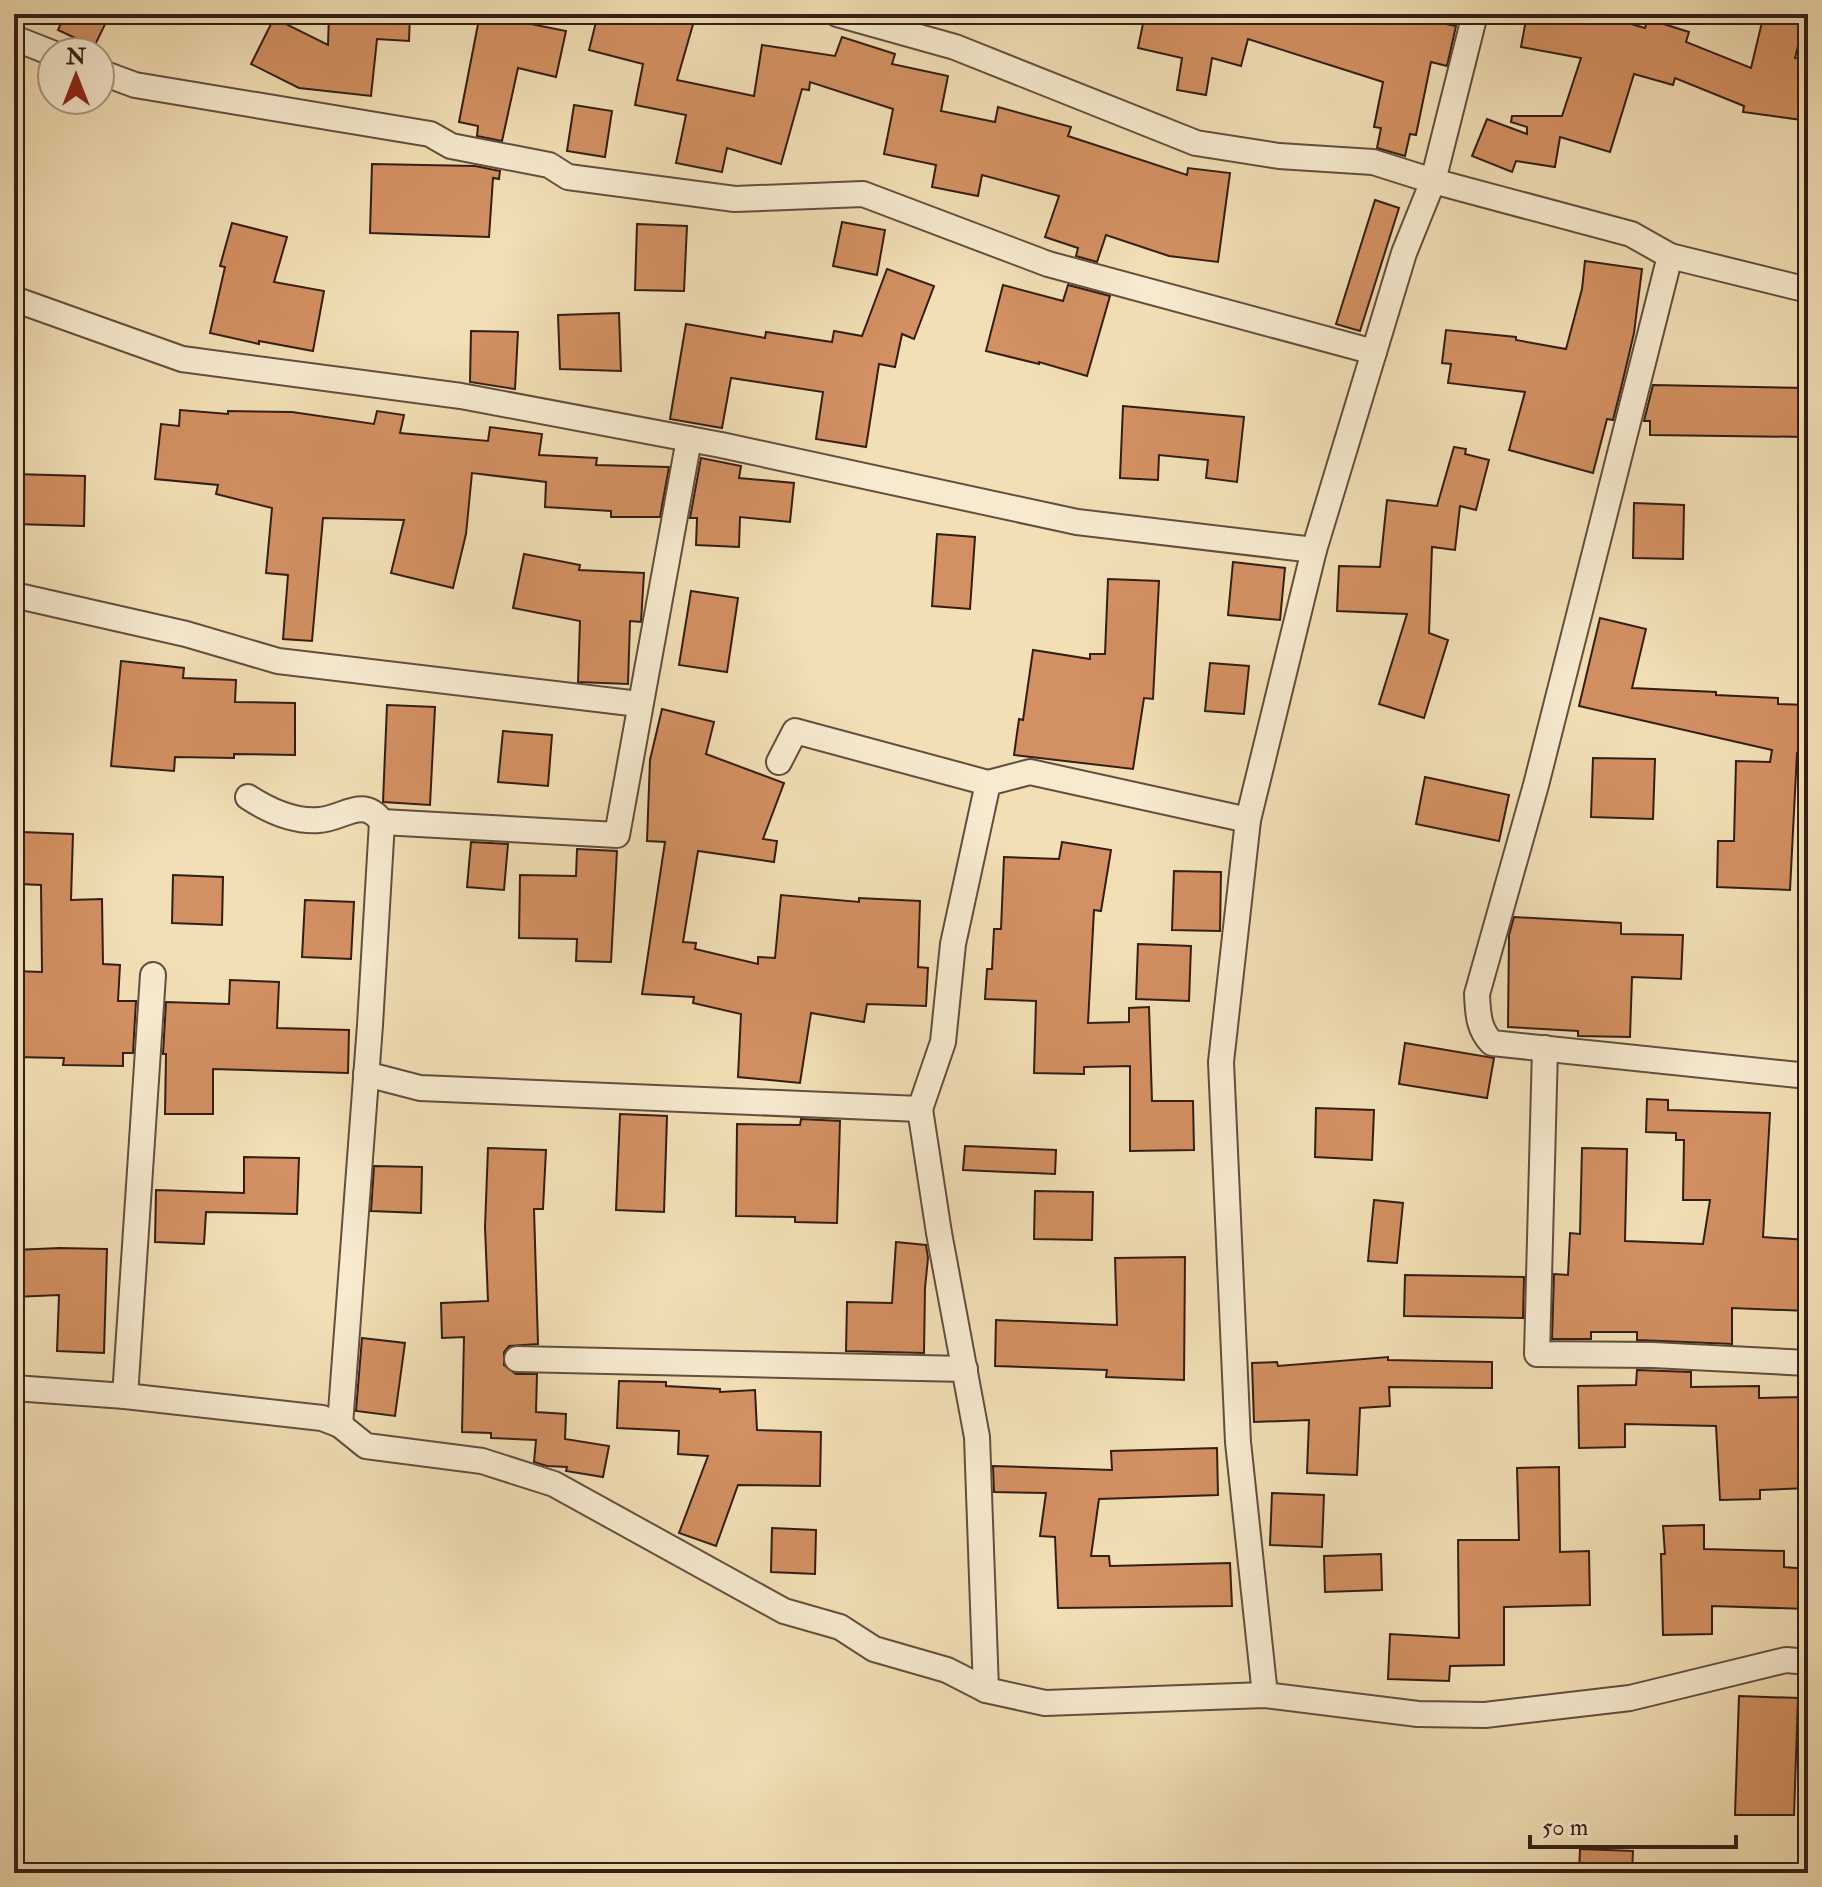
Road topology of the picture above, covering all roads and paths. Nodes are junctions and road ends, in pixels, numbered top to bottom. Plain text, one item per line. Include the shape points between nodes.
1 (837, 14) edge
2 (1475, 14) edge
3 (14, 38) edge
4 (36, 47) edge
5 (116, 78) edge
6 (1433, 181) junction
7 (1670, 256) junction
8 (1808, 290) edge
9 (14, 299) edge
10 (1374, 352) junction
11 (689, 439) junction
12 (1314, 550) junction
13 (14, 595) edge
14 (639, 704) junction
15 (779, 762) dead end
16 (988, 783) junction
17 (248, 797) dead end
18 (1248, 820) junction
19 (382, 822) junction
20 (153, 975) dead end
21 (1545, 1048) junction
22 (366, 1074) junction
23 (1808, 1076) edge
24 (920, 1109) junction
25 (517, 1359) dead end
26 (1808, 1363) edge
27 (965, 1369) junction
28 (14, 1388) edge
29 (125, 1396) junction
30 (340, 1425) junction
31 (1808, 1662) edge
32 (986, 1690) junction
33 (1265, 1695) junction

1 - 6 street via 955,47 1196,143 1279,156 1373,162
2 - 6 street
3 - 4 street
5 - 10 street via 430,134 451,146 549,165 568,177 735,199 863,194 1048,264
6 - 7 street via 1631,234
6 - 10 street
7 - 8 street
7 - 21 street via 1536,785 1477,994 1478,1020 1492,1043
9 - 11 street via 182,359 461,396
10 - 12 street
11 - 12 street via 1077,522
11 - 14 street
12 - 18 street
13 - 14 street via 278,661
14 - 19 street via 617,835
15 - 16 street via 795,731
16 - 18 street via 1030,772
16 - 24 street via 953,944 943,1042
17 - 19 street via 271,811 299,818 320,820 362,809 376,813
18 - 33 street via 1221,1062 1238,1442
19 - 22 street
20 - 29 street
21 - 23 street
21 - 26 street via 1537,1354
22 - 24 street via 420,1088
22 - 30 street
24 - 27 street
25 - 27 street
27 - 32 street via 977,1437
28 - 29 street
29 - 30 street via 322,1418
30 - 32 street via 366,1446 482,1461 554,1484 784,1611 840,1627 874,1649 947,1670
31 - 33 street via 1786,1660 1630,1698 1485,1715 1418,1714
32 - 33 street via 1045,1703

